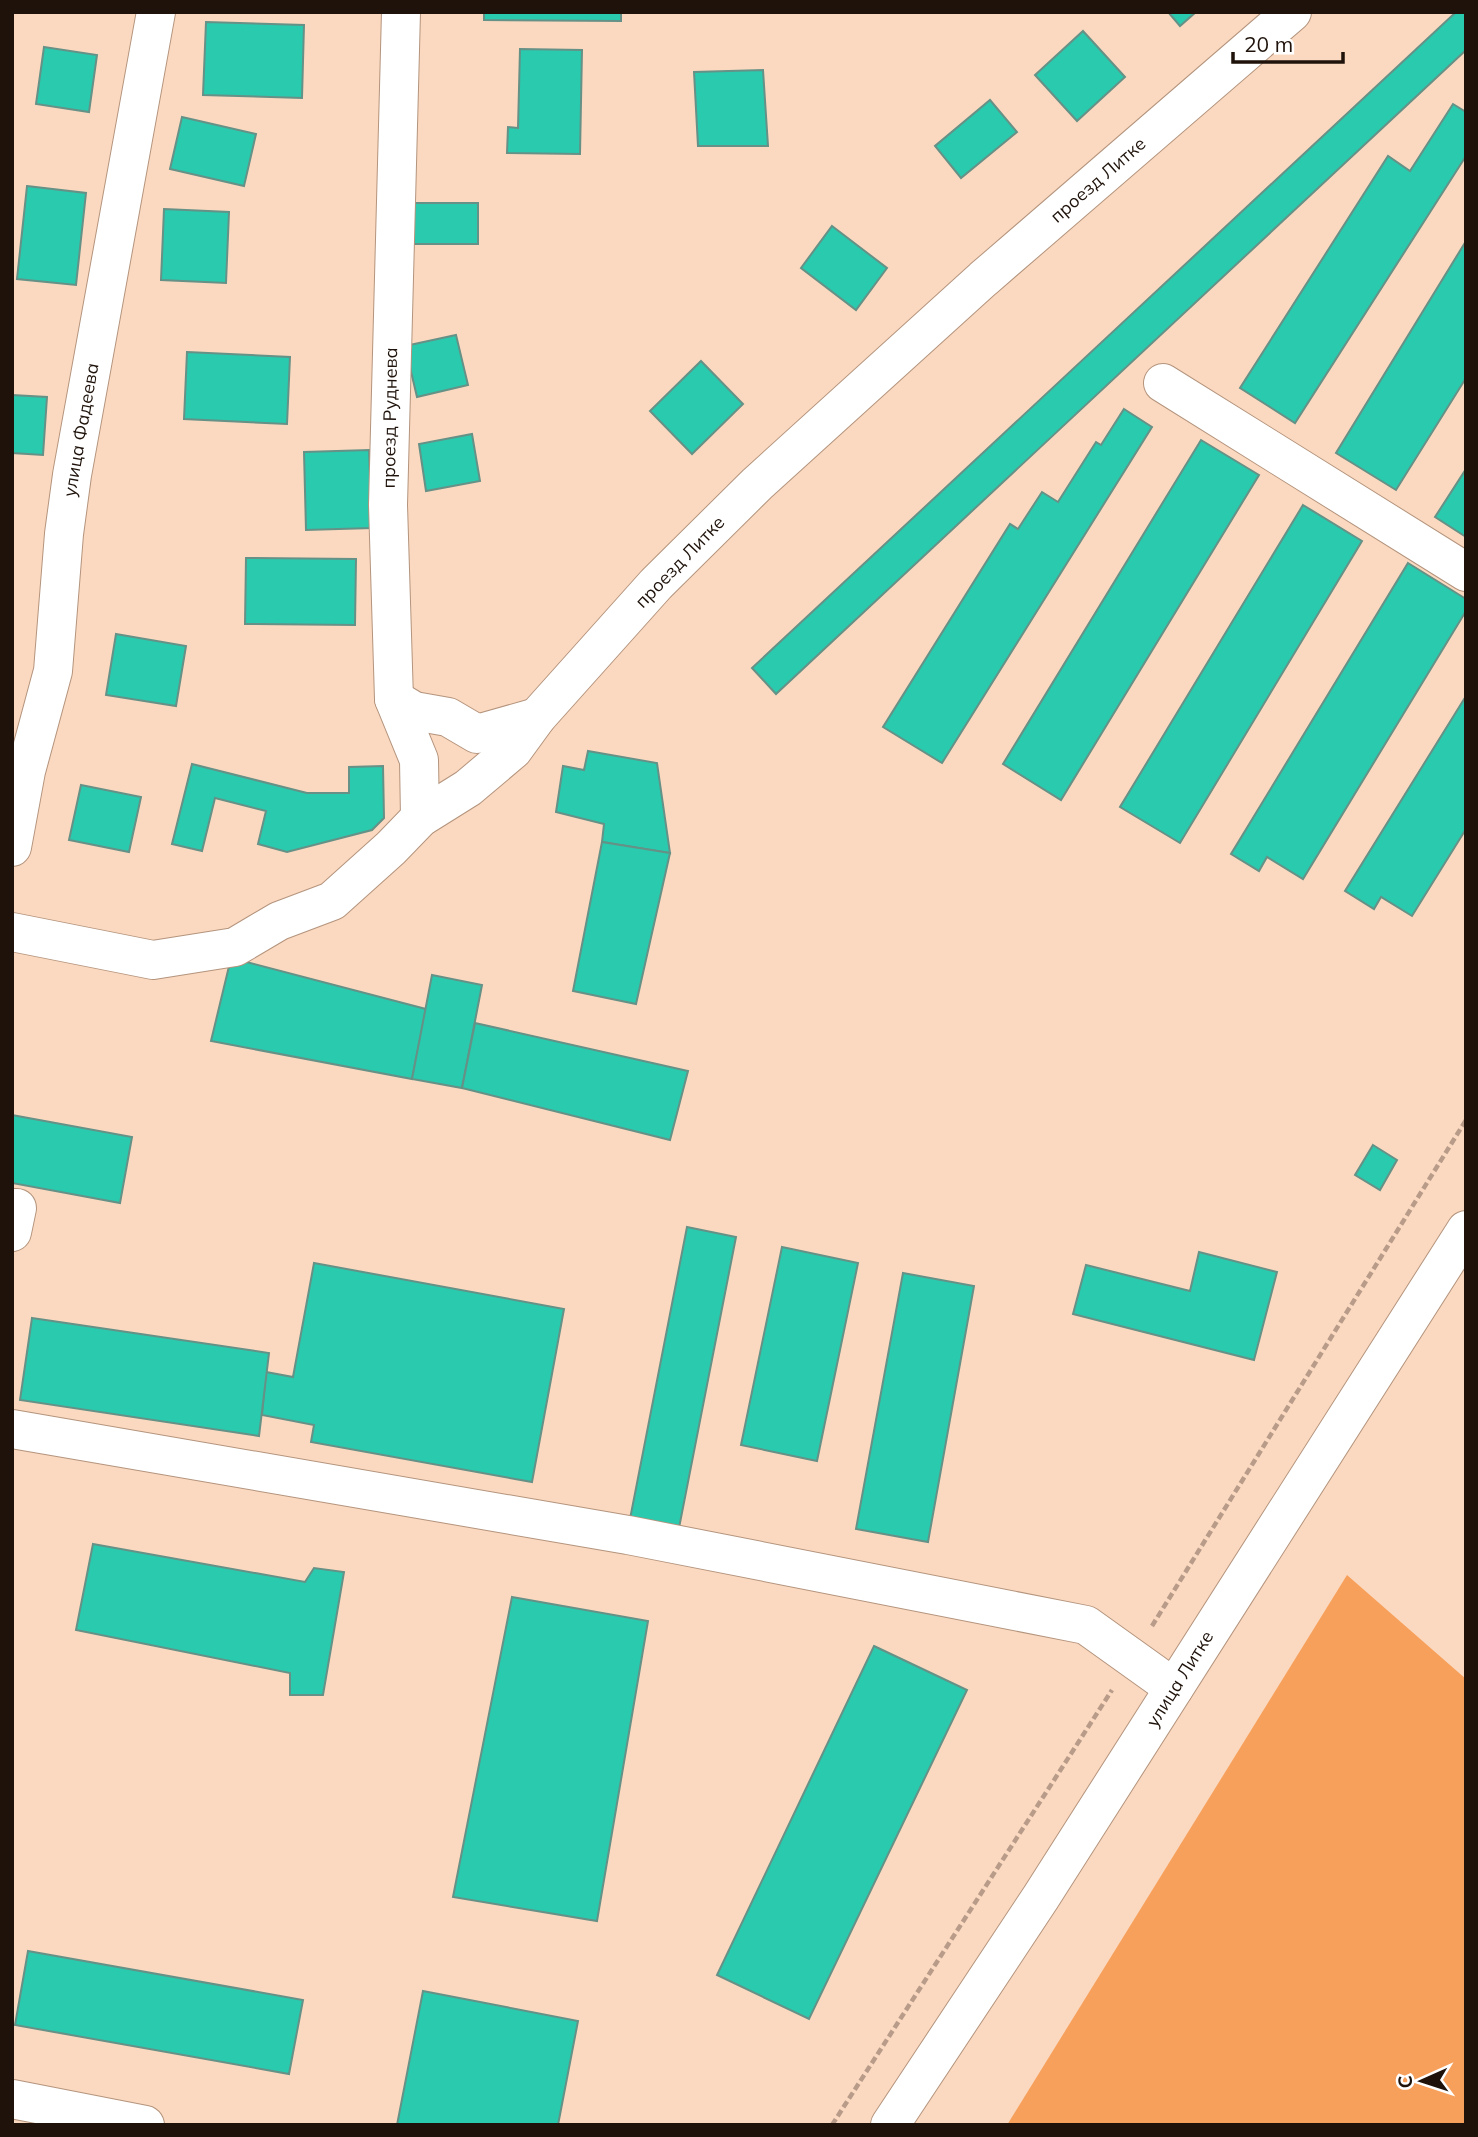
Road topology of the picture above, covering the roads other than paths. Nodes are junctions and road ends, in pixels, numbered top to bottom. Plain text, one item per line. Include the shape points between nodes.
1 (156, 12) edge
2 (401, 12) edge
3 (1292, 12) edge
4 (1163, 383) dead end
5 (1466, 572) edge
6 (394, 699) junction
7 (537, 717) junction
8 (420, 818) junction
9 (12, 847) edge
10 (12, 932) edge
11 (12, 1208) edge
12 (1466, 1230) edge
13 (12, 1232) edge
14 (12, 1429) edge
15 (1174, 1688) junction
16 (12, 2099) edge
17 (145, 2125) edge
18 (890, 2125) edge

1 - 9 street, улица Фадеева via 72,475 53,671 26,771
2 - 6 street, проезд Руднева via 388,505
3 - 7 street, проезд Литке via 983,279 757,484 656,584
4 - 5 street
6 - 7 street via 414,711 448,717 477,734
6 - 8 street, проезд Руднева via 419,760
7 - 8 street, проезд Литке via 513,750 468,788
8 - 10 street, проезд Литке via 332,901 278,921 235,947 153,960
11 - 13 street via 17,1208
12 - 15 street, улица Литке
14 - 15 street via 628,1535 1086,1625
15 - 18 street, улица Литке
16 - 17 street

